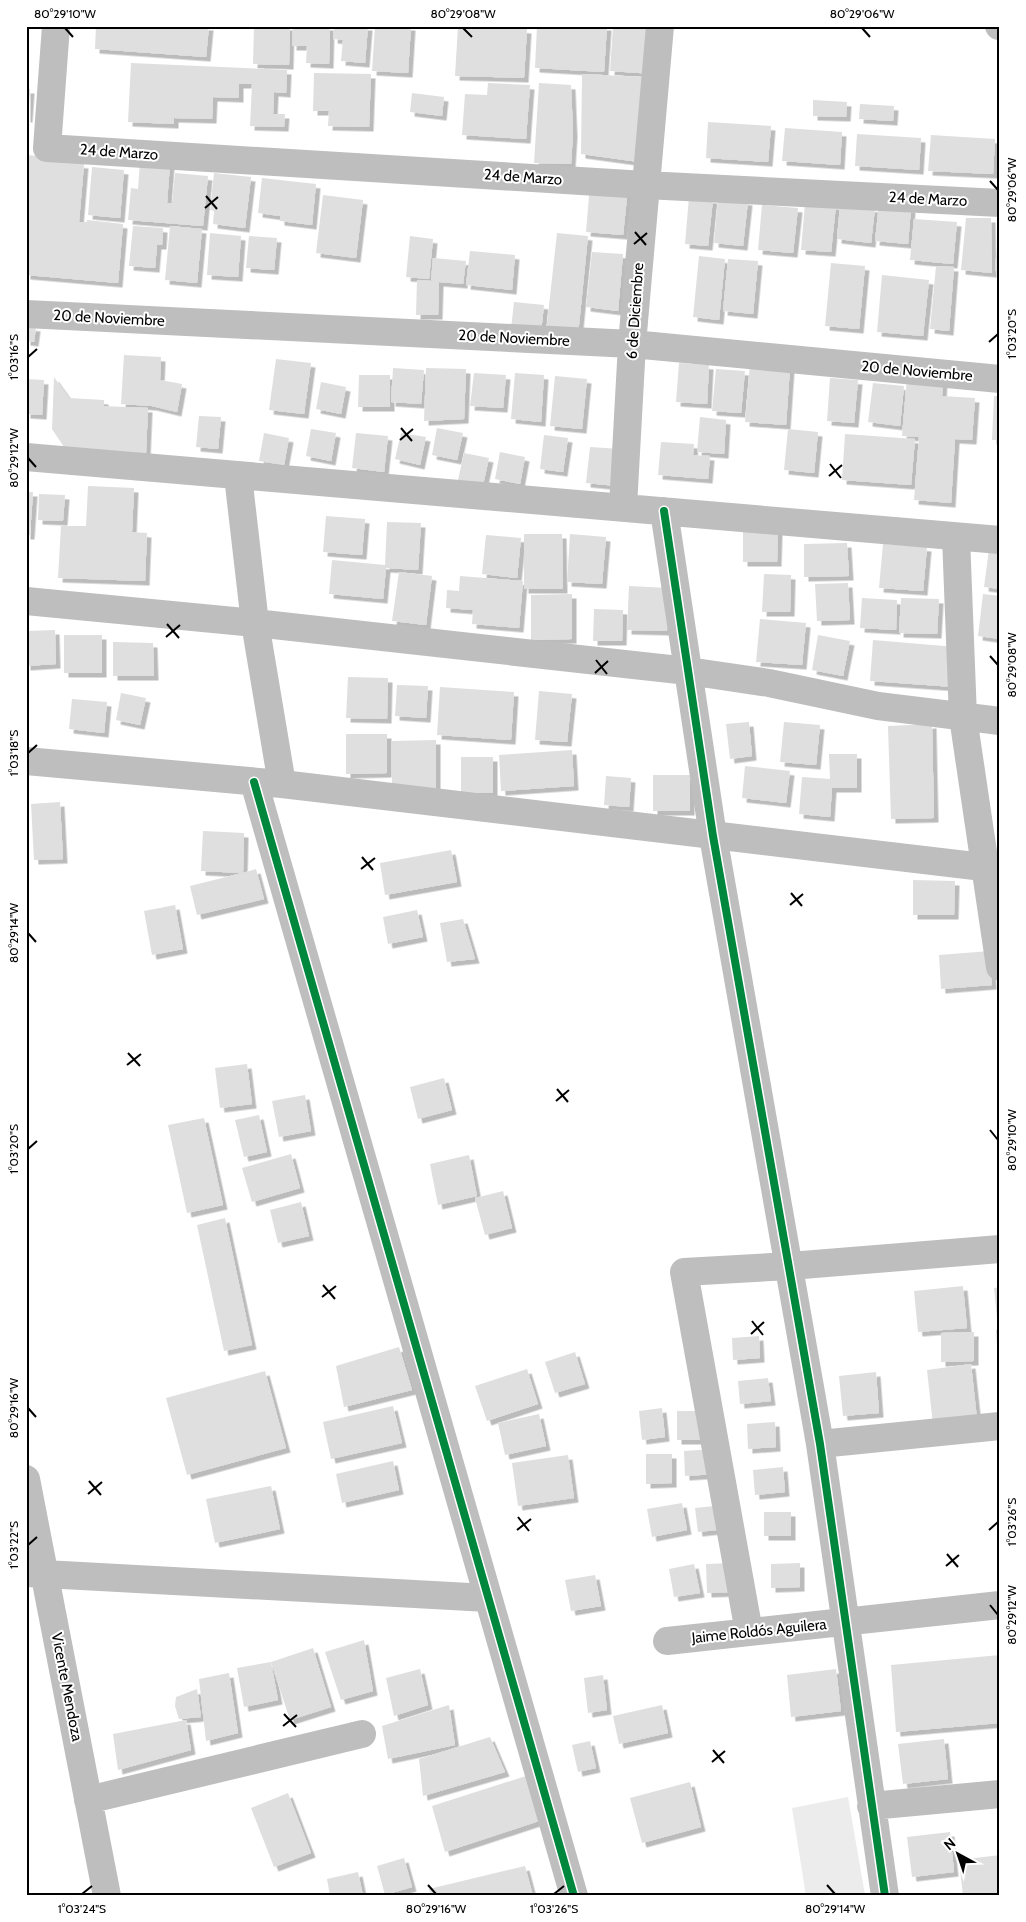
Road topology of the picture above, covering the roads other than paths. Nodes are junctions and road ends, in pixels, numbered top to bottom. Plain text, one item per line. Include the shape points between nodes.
1 (56, 26) edge
2 (660, 26) edge
3 (645, 185) junction
4 (1000, 203) edge
5 (26, 314) edge
6 (632, 344) junction
7 (1000, 379) edge
8 (26, 457) edge
9 (238, 476) junction
10 (623, 507) junction
11 (664, 511) junction
12 (956, 537) junction
13 (1000, 540) edge
14 (26, 601) edge
15 (255, 622) junction
16 (688, 671) junction
17 (963, 717) junction
18 (1000, 721) edge
19 (26, 761) edge
20 (254, 782) junction
21 (282, 784) junction
22 (712, 836) junction
23 (992, 869) edge
24 (1000, 967) edge
25 (1000, 1249) edge
26 (790, 1266) junction
27 (1000, 1426) edge
28 (820, 1444) junction
29 (26, 1479) edge
30 (36, 1574) edge
31 (488, 1598) junction
32 (1000, 1605) edge
33 (846, 1621) junction
34 (749, 1632) junction
35 (667, 1641) dead end
36 (362, 1734) dead end
37 (1000, 1794) edge
38 (88, 1800) junction
39 (871, 1806) junction
40 (107, 1896) edge
41 (574, 1896) edge
42 (885, 1896) edge

1 - 3 street, 24 de Marzo via 47,148
2 - 3 street, 6 de Diciembre
3 - 4 street, 24 de Marzo
3 - 6 street, 6 de Diciembre
5 - 6 street, 20 de Noviembre
6 - 7 street, 20 de Noviembre
6 - 10 street, 6 de Diciembre
8 - 9 street
9 - 10 street
9 - 15 street
10 - 11 street
11 - 12 street
11 - 16 street
12 - 13 street
12 - 17 street
14 - 15 street
15 - 16 street
15 - 21 street
16 - 17 street via 769,683 878,706
16 - 22 street
17 - 18 street
17 - 23 street
19 - 20 street
20 - 21 street
20 - 31 street
21 - 22 street
22 - 23 street
22 - 26 street
23 - 24 street
25 - 26 street
26 - 28 street
26 - 34 street via 684,1272
27 - 28 street
28 - 33 street
29 - 30 street, Vicente Mendoza
30 - 31 street
30 - 38 street, Vicente Mendoza
31 - 41 street
32 - 33 street, Jaime Roldós Aguilera
33 - 34 street, Jaime Roldós Aguilera
33 - 39 street
34 - 35 street, Jaime Roldós Aguilera
36 - 38 street
37 - 39 street
38 - 40 street, Vicente Mendoza
39 - 42 street

